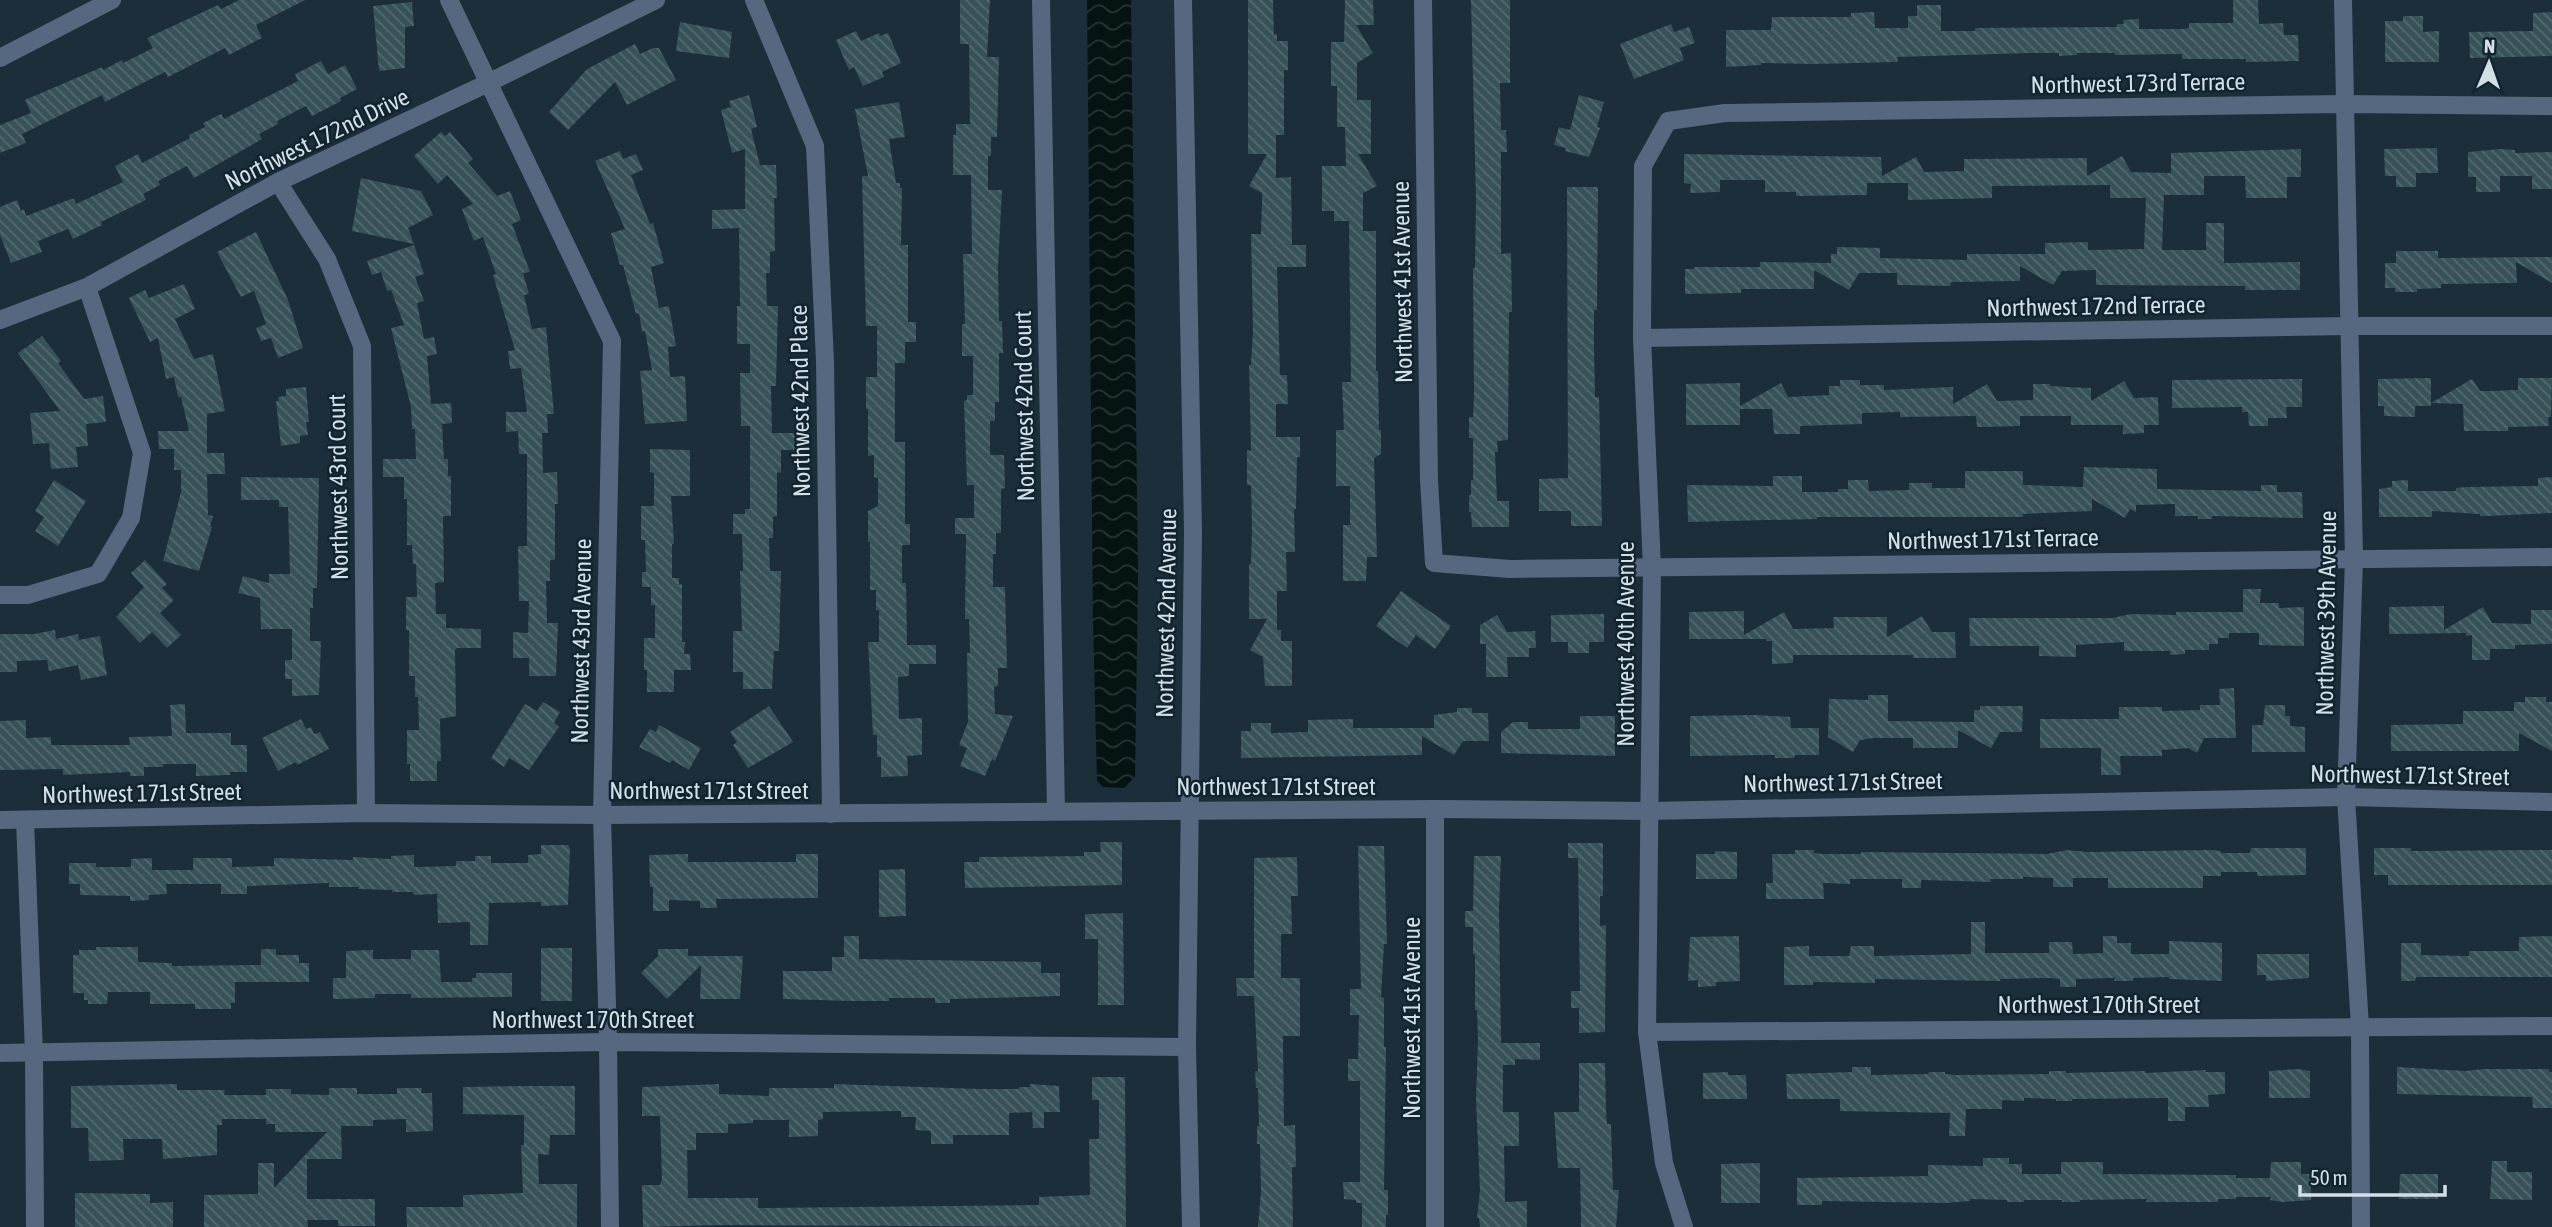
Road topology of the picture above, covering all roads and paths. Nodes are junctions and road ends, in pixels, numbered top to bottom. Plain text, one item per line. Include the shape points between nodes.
1 (112, 0) edge
2 (449, 0) edge
3 (656, 0) edge
4 (754, 0) edge
5 (1041, 0) edge
6 (1184, 0) edge
7 (1423, 0) edge
8 (2343, 0) edge
9 (0, 58) edge
10 (488, 83) junction
11 (2345, 104) junction
12 (2552, 106) edge
13 (1724, 113) joint
14 (278, 182) junction
15 (87, 287) junction
16 (0, 320) edge
17 (2349, 326) junction
18 (2552, 326) edge
19 (1642, 338) junction
20 (2552, 557) edge
21 (2354, 559) junction
22 (1434, 563) joint
23 (1652, 568) junction
24 (0, 595) edge
25 (2346, 797) junction
26 (2552, 802) edge
27 (1435, 809) junction
28 (1056, 811) junction
29 (1188, 811) junction
30 (1648, 811) junction
31 (366, 813) junction
32 (831, 814) junction
33 (602, 815) junction
34 (0, 820) edge
35 (25, 820) junction
36 (2552, 1026) edge
37 (2360, 1027) junction
38 (1647, 1032) junction
39 (608, 1042) junction
40 (1186, 1047) junction
41 (0, 1053) edge
42 (34, 1053) junction
43 (35, 1227) edge
44 (610, 1227) edge
45 (1191, 1227) edge
46 (1435, 1227) edge
47 (1684, 1227) edge
48 (2361, 1227) edge

1 - 9 street
2 - 10 street, Northwest 43rd Avenue
3 - 10 street, Northwest 172nd Drive
4 - 32 street, Northwest 42nd Place via 815,146 825,361
5 - 28 street, Northwest 42nd Court
6 - 29 street, Northwest 42nd Avenue via 1193,532
7 - 22 street, Northwest 41st Avenue
8 - 11 street, Northwest 39th Avenue
10 - 14 street, Northwest 172nd Drive
10 - 33 street, Northwest 43rd Avenue via 612,341
11 - 12 street, Northwest 173rd Terrace
11 - 13 street, Northwest 173rd Terrace
11 - 17 street, Northwest 39th Avenue
13 - 19 street, Northwest 40th Avenue via 1668,121 1643,166
14 - 15 street, Northwest 172nd Drive
14 - 31 street, Northwest 43rd Court via 327,260 362,346
15 - 16 street, Northwest 172nd Drive
15 - 24 street via 142,453 131,518 98,574 28,595
17 - 18 street, Northwest 172nd Terrace
17 - 19 street, Northwest 172nd Terrace
17 - 21 street, Northwest 39th Avenue
19 - 23 street, Northwest 40th Avenue
20 - 21 street, Northwest 171st Terrace
21 - 23 street, Northwest 171st Terrace
21 - 25 street, Northwest 39th Avenue
22 - 23 street, Northwest 171st Terrace via 1510,569
23 - 30 street, Northwest 40th Avenue
25 - 26 street, Northwest 171st Street
25 - 30 street, Northwest 171st Street
25 - 37 street, Northwest 39th Avenue
27 - 29 street, Northwest 171st Street
27 - 30 street, Northwest 171st Street
27 - 46 street, Northwest 41st Avenue
28 - 29 street, Northwest 171st Street
28 - 32 street, Northwest 171st Street
29 - 40 street, Northwest 42nd Avenue
30 - 38 street, Northwest 40th Avenue
31 - 33 street, Northwest 171st Street
31 - 35 street, Northwest 171st Street
32 - 33 street, Northwest 171st Street
33 - 39 street, Northwest 43rd Avenue
34 - 35 street, Northwest 171st Street
35 - 42 street
36 - 37 street, Northwest 170th Street
37 - 38 street, Northwest 170th Street
37 - 48 street, Northwest 39th Avenue
38 - 47 street, Northwest 40th Avenue via 1664,1163
39 - 40 street, Northwest 170th Street
39 - 42 street, Northwest 170th Street
39 - 44 street, Northwest 43rd Avenue
40 - 45 street, Northwest 42nd Avenue
41 - 42 street, Northwest 170th Street
42 - 43 street

